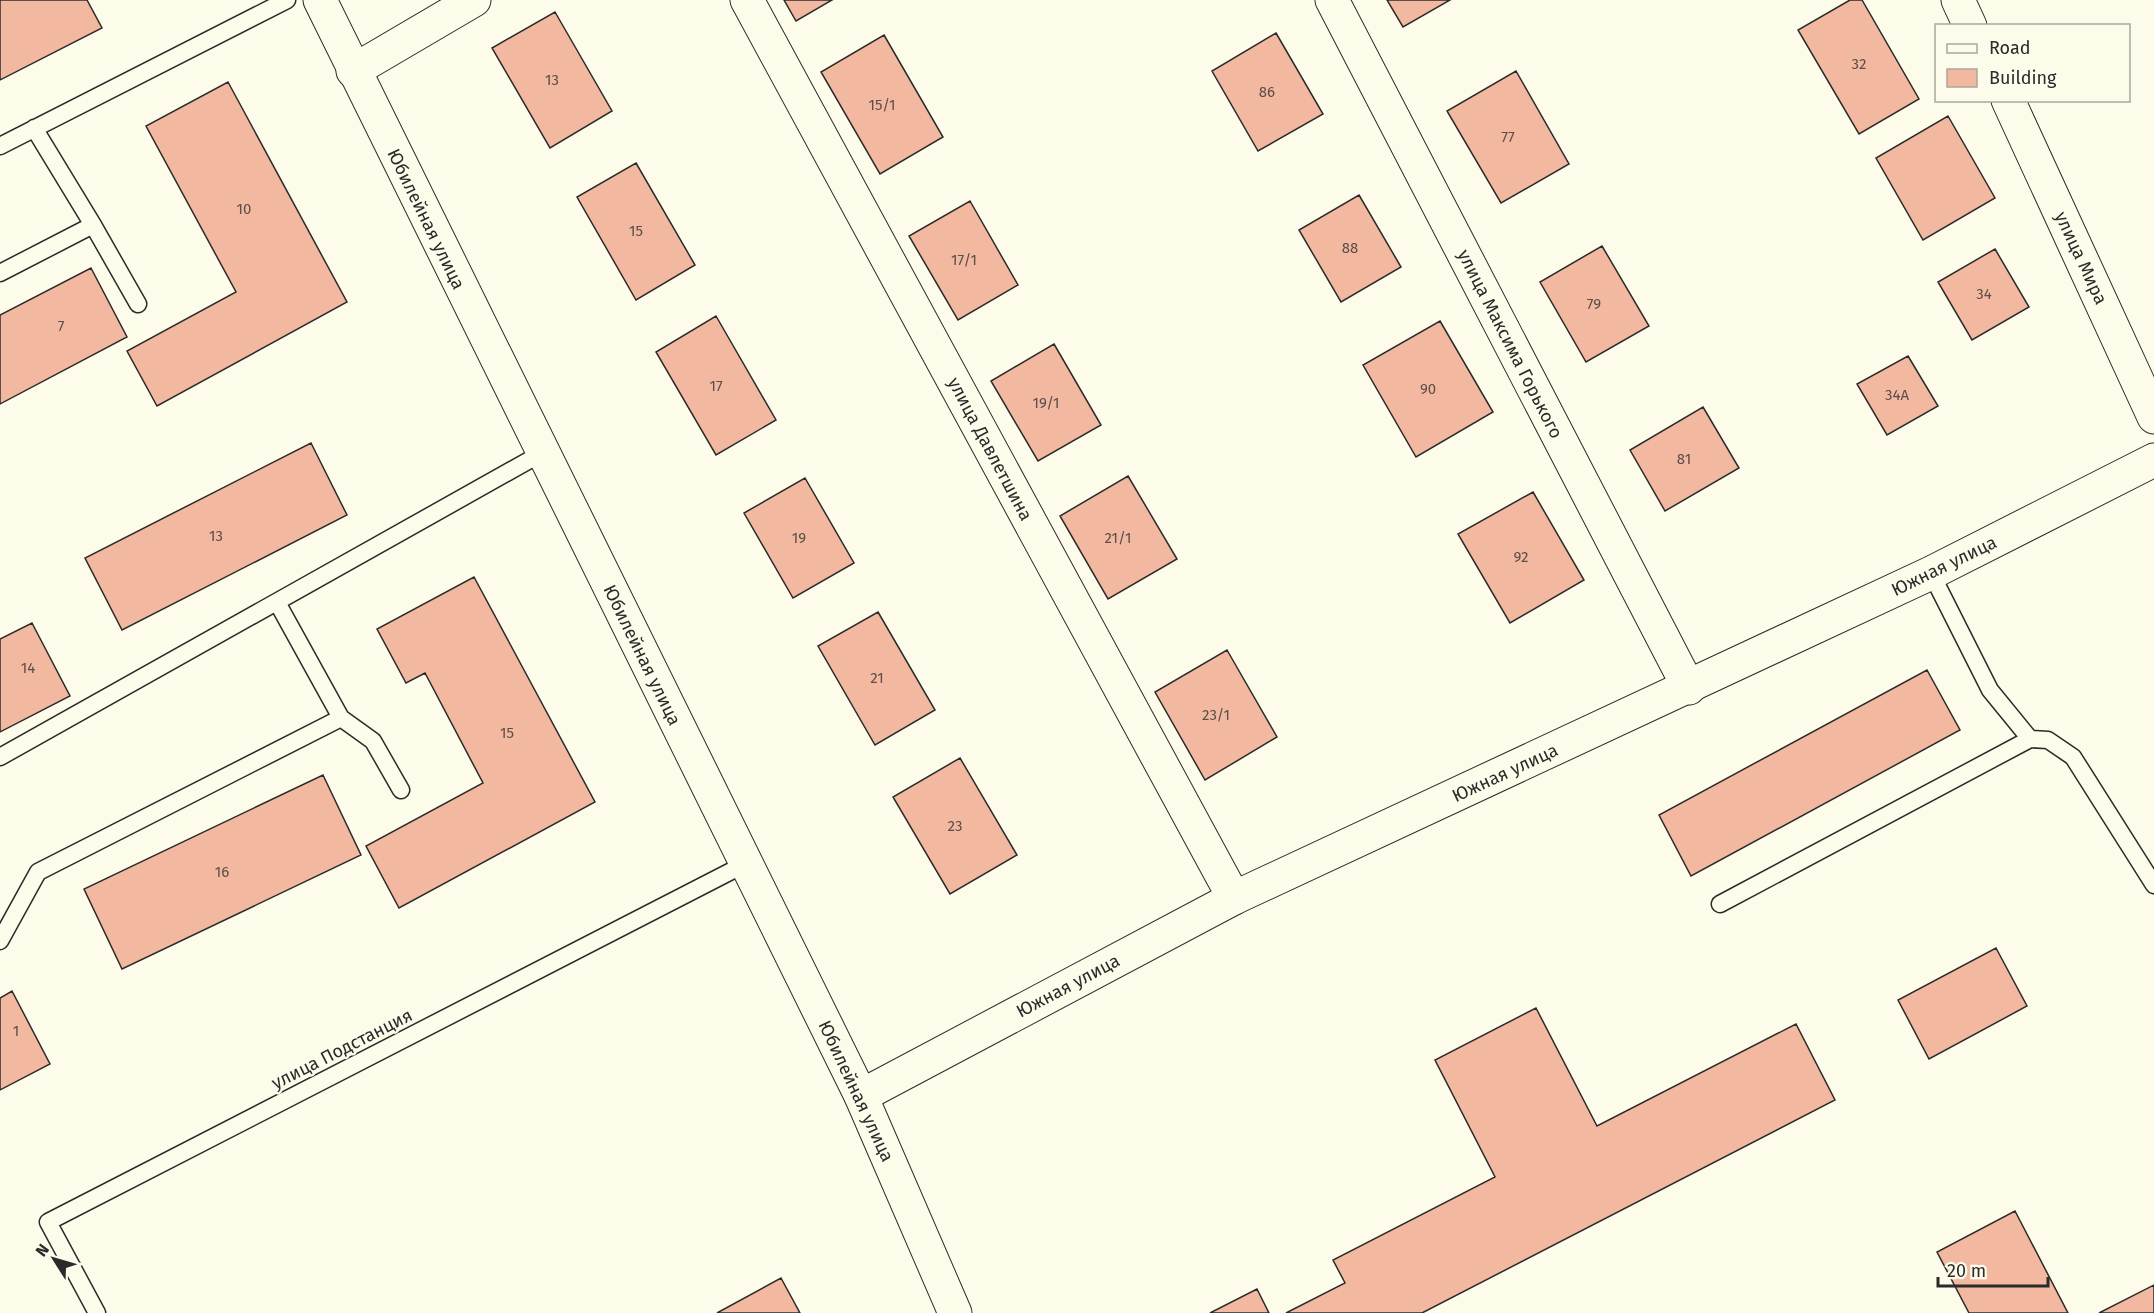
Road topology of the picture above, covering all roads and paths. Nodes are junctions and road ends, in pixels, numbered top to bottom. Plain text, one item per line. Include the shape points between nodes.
1 (287, 0) edge
2 (320, 0) edge
3 (474, 0) edge
4 (747, 0) edge
5 (1332, 0) edge
6 (1958, 0) edge
7 (1970, 24) edge
8 (353, 70) junction
9 (2009, 102) edge
10 (34, 128) junction
11 (0, 146) edge
12 (93, 225) junction
13 (0, 273) edge
14 (138, 304) dead end
15 (2154, 417) edge
16 (542, 453) junction
17 (2154, 460) edge
18 (1932, 573) junction
19 (278, 604) junction
20 (1689, 688) junction
21 (341, 718) junction
22 (2030, 739) junction
23 (0, 757) edge
24 (401, 790) dead end
25 (746, 864) junction
26 (2154, 885) edge
27 (1234, 898) junction
28 (1720, 904) dead end
29 (0, 941) edge
30 (861, 1096) junction
31 (97, 1313) edge
32 (955, 1313) edge

1 - 10 lane
2 - 8 street, Юбилейная улица
3 - 8 street
4 - 27 street, улица Давлетшина
5 - 20 street, улица Максима Горького
6 - 7 street
8 - 16 street, Юбилейная улица
9 - 15 street, улица Мира
10 - 11 lane
10 - 12 lane
12 - 13 lane
12 - 14 lane
16 - 19 lane
16 - 25 street, Юбилейная улица
17 - 18 street, Южная улица
18 - 20 street, Южная улица
18 - 22 lane via 1990,690
19 - 21 lane
19 - 23 lane
20 - 27 street, Южная улица
21 - 24 lane via 373,741
21 - 29 lane via 38,872
22 - 26 lane via 2048,740 2073,757
22 - 28 lane
25 - 30 street, Юбилейная улица
25 - 31 lane, улица Подстанция via 48,1222
27 - 30 street, Южная улица
30 - 32 street, Юбилейная улица

